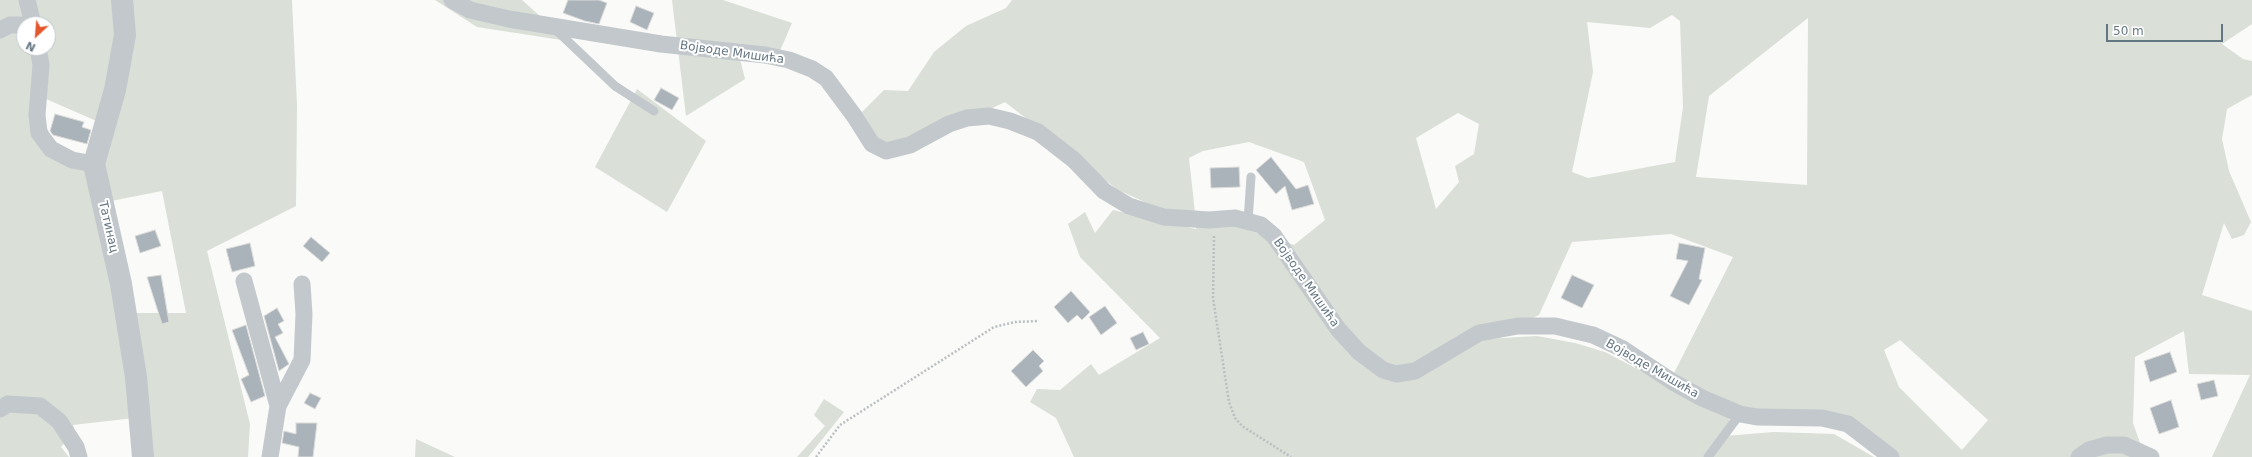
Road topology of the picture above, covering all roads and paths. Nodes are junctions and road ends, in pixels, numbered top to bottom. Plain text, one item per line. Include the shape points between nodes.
1 (27, 0) edge
2 (122, 0) edge
3 (452, 0) edge
4 (31, 16) edge
5 (16, 25) edge
6 (551, 25) junction
7 (0, 30) edge
8 (39, 56) edge
9 (654, 111) dead end
10 (94, 164) junction
11 (1251, 177) dead end
12 (1209, 220) junction
13 (1248, 221) junction
14 (244, 281) dead end
15 (302, 284) dead end
16 (1039, 321) dead end
17 (278, 406) junction
18 (0, 409) edge
19 (1740, 414) junction
20 (79, 457) edge
21 (143, 457) edge
22 (270, 457) edge
23 (816, 457) edge
24 (1291, 457) edge
25 (1708, 457) edge
26 (1891, 457) edge
27 (2079, 457) edge
28 (2151, 457) edge

1 - 4 street
2 - 10 street, Татинац via 125,35 115,90
3 - 6 street, Војводе Мишића via 470,10
5 - 7 street
6 - 9 lane via 615,86
6 - 12 street, Војводе Мишића via 660,44 765,55 789,60 826,78 872,144 886,151 910,145 949,124 967,118 989,116 1010,121 1051,140 1104,191 1129,206 1164,217
8 - 10 street via 37,115 39,133 50,149 72,160
10 - 21 street, Татинац via 120,284 135,370
11 - 13 lane
12 - 13 street, Војводе Мишића via 1236,218
12 - 24 path via 1214,237 1213,298 1229,402 1242,426
13 - 19 street, Војводе Мишића via 1261,225 1274,236 1338,329 1359,352 1383,370 1396,374 1415,371 1479,333 1518,326 1555,326 1593,335 1623,349 1702,398
14 - 17 street
15 - 17 street via 302,360
16 - 23 path via 1015,322 994,327 840,425
17 - 22 street
18 - 20 street via 8,404 40,406 59,421 76,447
19 - 25 lane
19 - 26 street, Војводе Мишића via 1757,417 1822,418 1848,424
27 - 28 street via 2089,450 2106,445 2124,445

